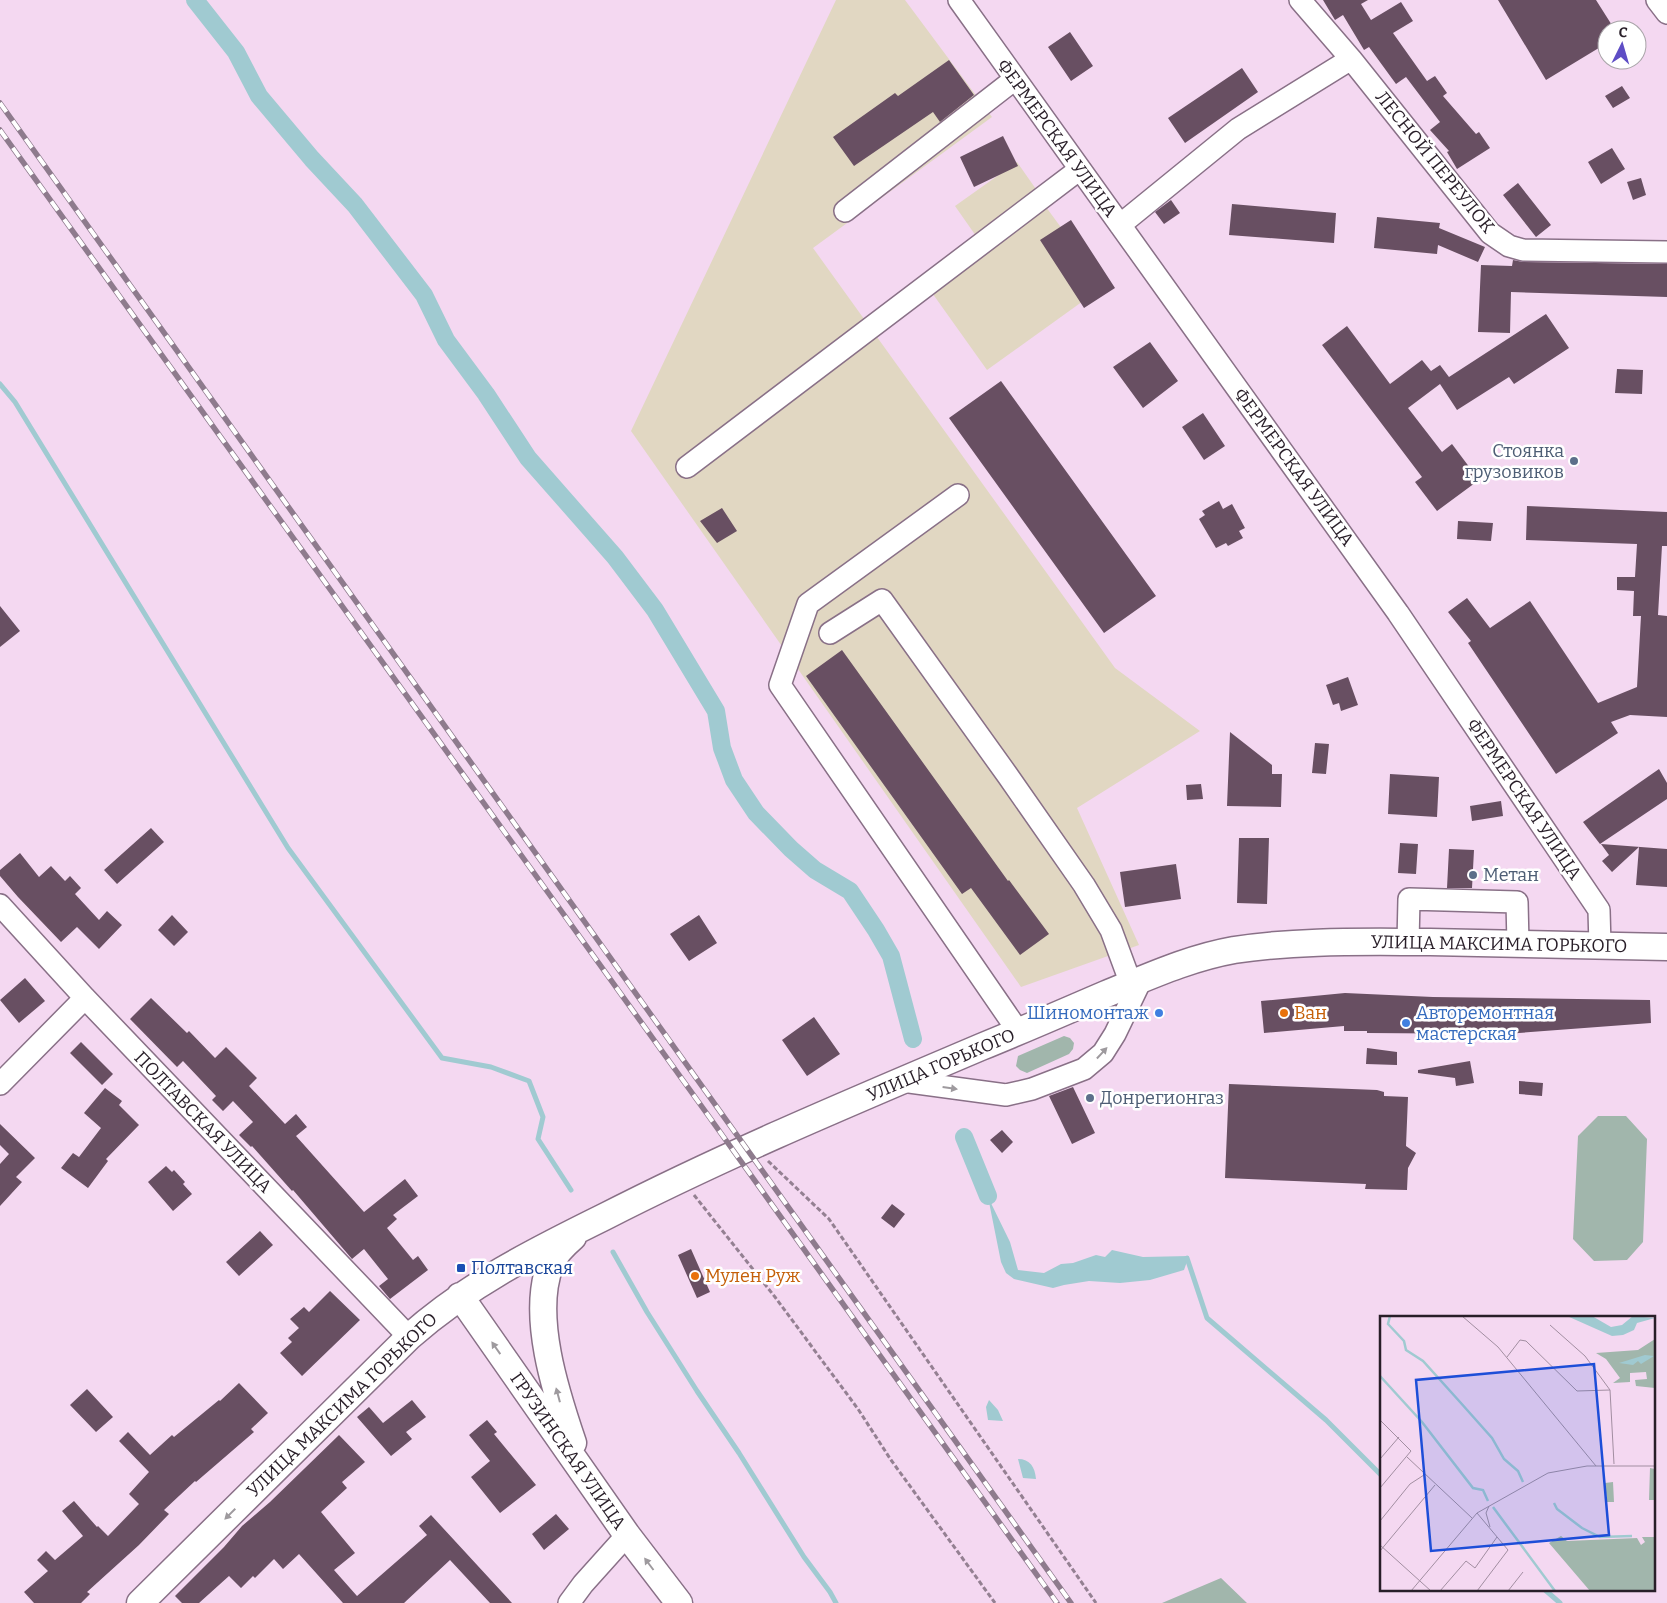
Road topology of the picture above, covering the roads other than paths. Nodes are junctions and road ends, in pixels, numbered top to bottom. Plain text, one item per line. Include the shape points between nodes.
1 (958, 0) edge
2 (1300, 0) edge
3 (1657, 0) edge
4 (1667, 13) edge
5 (1351, 59) junction
6 (1015, 79) junction
7 (1080, 169) junction
8 (845, 211) dead end
9 (1120, 225) junction
10 (1667, 252) edge
11 (687, 467) dead end
12 (958, 495) dead end
13 (830, 633) dead end
14 (0, 905) edge
15 (1332, 941) joint
16 (1408, 942) junction
17 (1518, 944) junction
18 (1600, 946) junction
19 (1667, 947) edge
20 (1136, 982) junction
21 (85, 998) junction
22 (1018, 1031) junction
23 (902, 1081) junction
24 (0, 1084) edge
25 (592, 1223) junction
26 (460, 1296) junction
27 (408, 1337) junction
28 (594, 1489) junction
29 (627, 1535) junction
30 (140, 1603) edge
31 (569, 1603) edge
32 (679, 1603) edge

1 - 6 street, ФЕРМЕРСКАЯ УЛИЦА
2 - 5 street, ЛЕСНОЙ ПЕРЕУЛОК
3 - 4 street
5 - 9 street via 1238,129
5 - 10 street, ЛЕСНОЙ ПЕРЕУЛОК via 1490,233 1509,246 1523,250
6 - 7 street, ФЕРМЕРСКАЯ УЛИЦА
6 - 8 street
7 - 9 street, ФЕРМЕРСКАЯ УЛИЦА
7 - 11 street
9 - 18 street, ФЕРМЕРСКАЯ УЛИЦА via 1398,613 1599,910
12 - 22 street via 808,604 780,685
13 - 20 street via 882,600 1084,885 1111,930
14 - 21 street, ПОЛТАВСКАЯ УЛИЦА
15 - 16 main road, УЛИЦА МАКСИМА ГОРЬКОГО
15 - 20 main road, УЛИЦА ГОРЬКОГО via 1229,951 1195,959
16 - 17 main road, УЛИЦА МАКСИМА ГОРЬКОГО
16 - 17 street via 1409,899 1516,902
17 - 18 main road, УЛИЦА МАКСИМА ГОРЬКОГО
18 - 19 main road, УЛИЦА МАКСИМА ГОРЬКОГО
20 - 22 main road, УЛИЦА ГОРЬКОГО
23 -> 20 street via 1006,1095 1032,1089 1084,1069 1103,1053 1115,1034
21 - 24 street
21 - 27 street, ПОЛТАВСКАЯ УЛИЦА
22 - 23 main road, УЛИЦА ГОРЬКОГО
23 - 25 main road, УЛИЦА ГОРЬКОГО via 681,1178
25 - 26 main road, УЛИЦА МАКСИМА ГОРЬКОГО
28 -> 25 main road via 576,1449 553,1379 545,1331 544,1298 552,1261 566,1243
26 - 27 main road, УЛИЦА МАКСИМА ГОРЬКОГО
28 -> 26 main road, ГРУЗИНСКАЯ УЛИЦА
27 -> 30 main road, УЛИЦА МАКСИМА ГОРЬКОГО
28 - 29 main road, ГРУЗИНСКАЯ УЛИЦА
29 - 31 street
32 -> 29 main road, ГРУЗИНСКАЯ УЛИЦА

